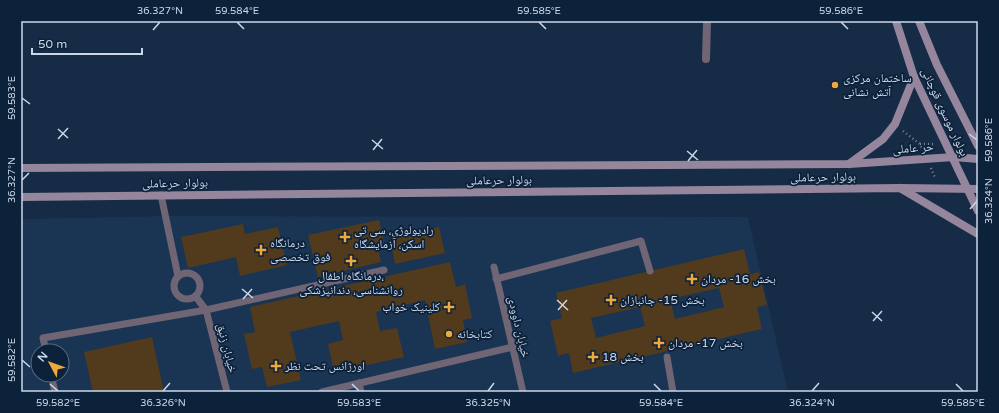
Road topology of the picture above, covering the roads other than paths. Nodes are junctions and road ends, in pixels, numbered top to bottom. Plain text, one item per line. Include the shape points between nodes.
1 (707, 21) edge
2 (896, 21) edge
3 (919, 21) edge
4 (706, 59) dead end
5 (914, 77) junction
6 (978, 146) edge
7 (954, 157) junction
8 (978, 159) edge
9 (849, 164) junction
10 (21, 168) edge
11 (900, 188) junction
12 (968, 189) junction
13 (978, 190) edge
14 (161, 196) junction
15 (21, 197) edge
16 (978, 211) edge
17 (978, 234) edge
18 (494, 268) dead end
19 (384, 270) dead end
20 (650, 271) dead end
21 (178, 276) junction
22 (496, 279) junction
23 (196, 297) junction
24 (206, 310) junction
25 (44, 343) edge
26 (513, 347) junction
27 (667, 357) dead end
28 (359, 383) junction
29 (227, 392) edge
30 (322, 392) edge
31 (361, 392) edge
32 (523, 392) edge
33 (673, 392) edge

1 - 4 street
2 - 5 main road, بولوار موسوی قوچانی
3 - 6 main road, بولوار موسوی قوچانی via 937,65
5 - 7 main road, بولوار موسوی قوچانی
5 - 9 main road via 895,124 883,138
7 - 8 main road, حر عاملی
7 - 9 main road, حر عاملی
7 - 12 main road, بولوار موسوی قوچانی
9 - 10 main road, بولوار حرعاملی
11 - 12 main road, بولوار حرعاملی
11 - 14 main road, بولوار حرعاملی
11 - 17 main road
12 - 13 main road, بولوار حرعاملی
12 - 16 main road, بولوار موسوی قوچانی
14 - 15 main road, بولوار حرعاملی
14 - 21 lane
18 - 22 lane, خیابان داوودی
19 - 24 lane
20 - 22 lane via 641,241
21 - 23 lane via 188,273 198,278 200,288
21 - 23 lane via 173,285 176,295 185,300
22 - 26 lane, خیابان داوودی
23 - 24 lane
24 - 25 lane via 43,338
24 - 29 lane, خیابان زنبق
26 - 28 lane
26 - 32 lane, خیابان داوودی
27 - 33 lane
28 - 30 lane
28 - 31 lane

